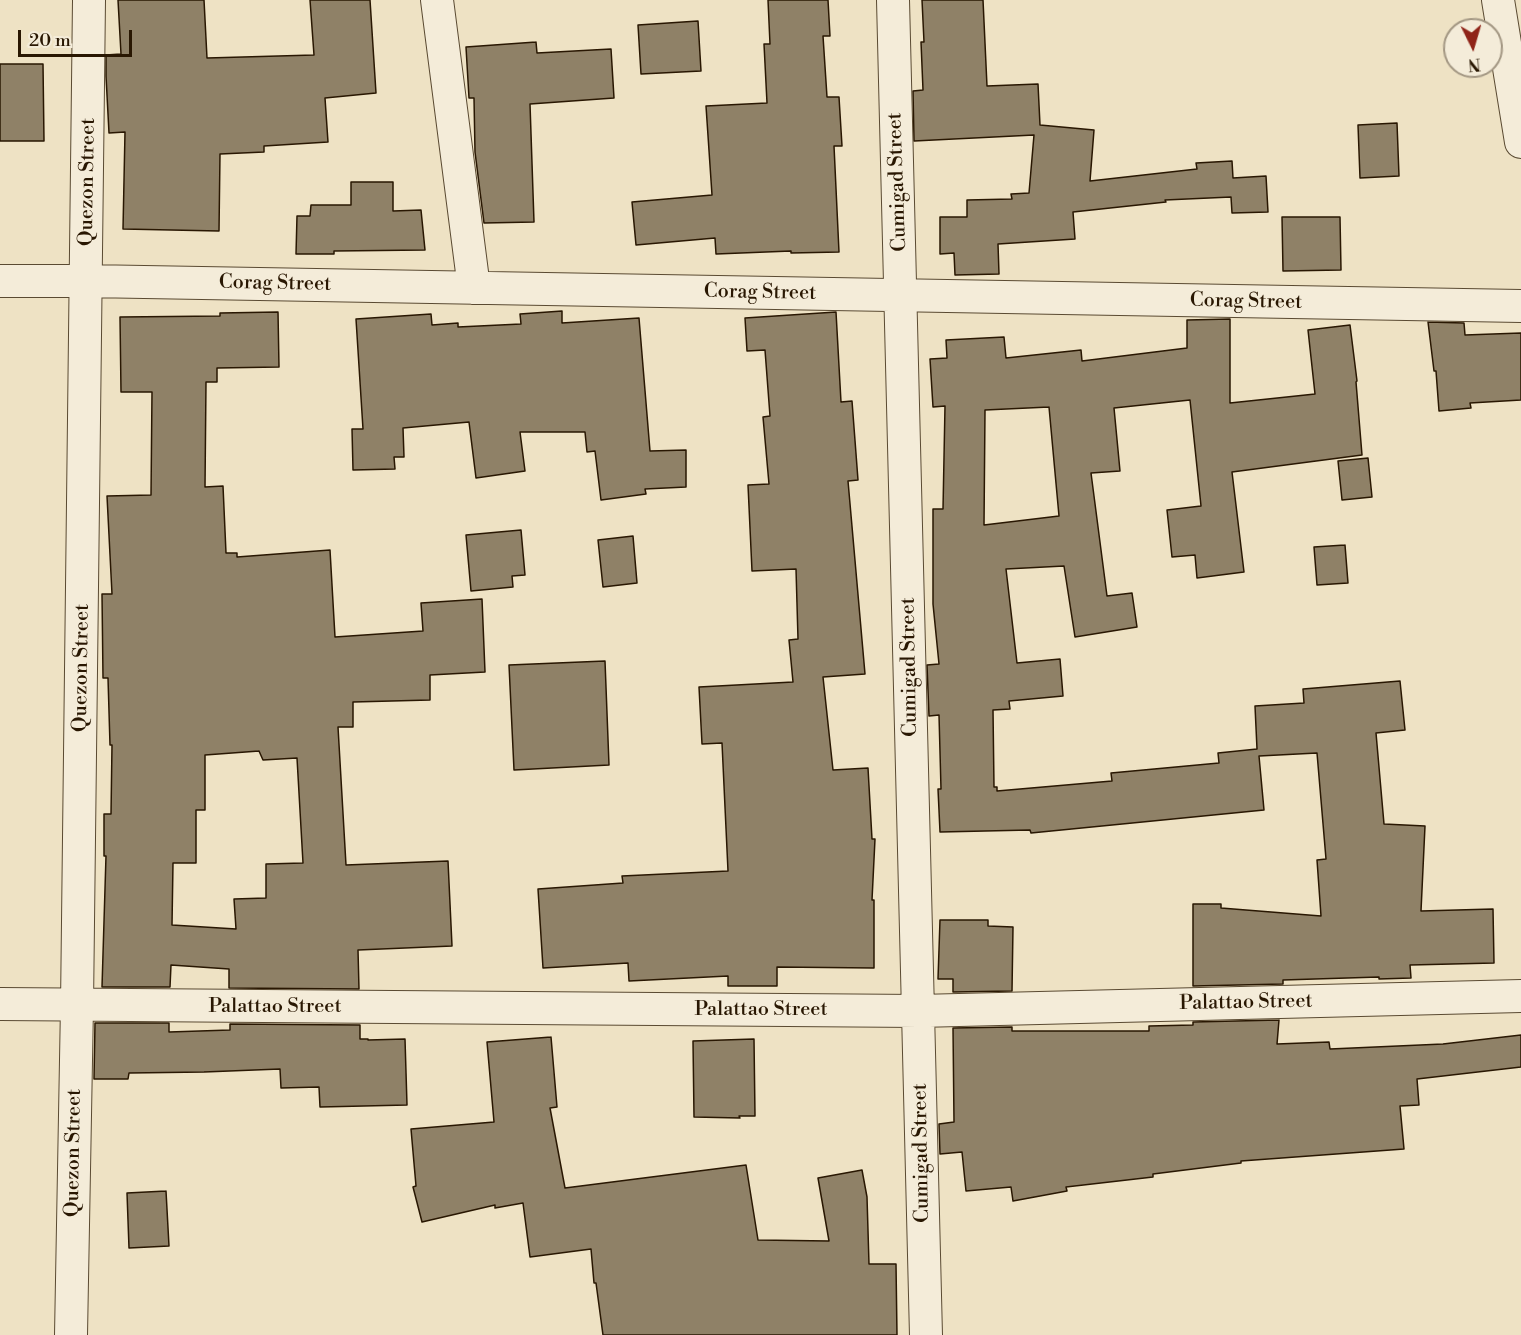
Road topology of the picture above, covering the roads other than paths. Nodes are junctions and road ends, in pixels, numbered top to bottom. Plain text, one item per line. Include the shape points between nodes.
1 (89, 0) edge
2 (437, 0) edge
3 (893, 0) edge
4 (1498, 0) edge
5 (1521, 142) edge
6 (0, 281) edge
7 (87, 281) junction
8 (474, 288) junction
9 (901, 296) junction
10 (1521, 306) edge
11 (1521, 996) edge
12 (0, 1004) edge
13 (77, 1005) junction
14 (919, 1011) junction
15 (70, 1335) edge
16 (926, 1335) edge

1 - 7 street, Quezon Street
2 - 8 street
3 - 9 street, Cumigad Street
4 - 5 street
6 - 7 street, Corag Street
7 - 8 street, Corag Street
7 - 13 street, Quezon Street
8 - 9 street, Corag Street
9 - 10 street, Corag Street
9 - 14 street, Cumigad Street
11 - 14 street, Palattao Street
12 - 13 street, Palattao Street
13 - 14 street, Palattao Street
13 - 15 street, Quezon Street
14 - 16 street, Cumigad Street

